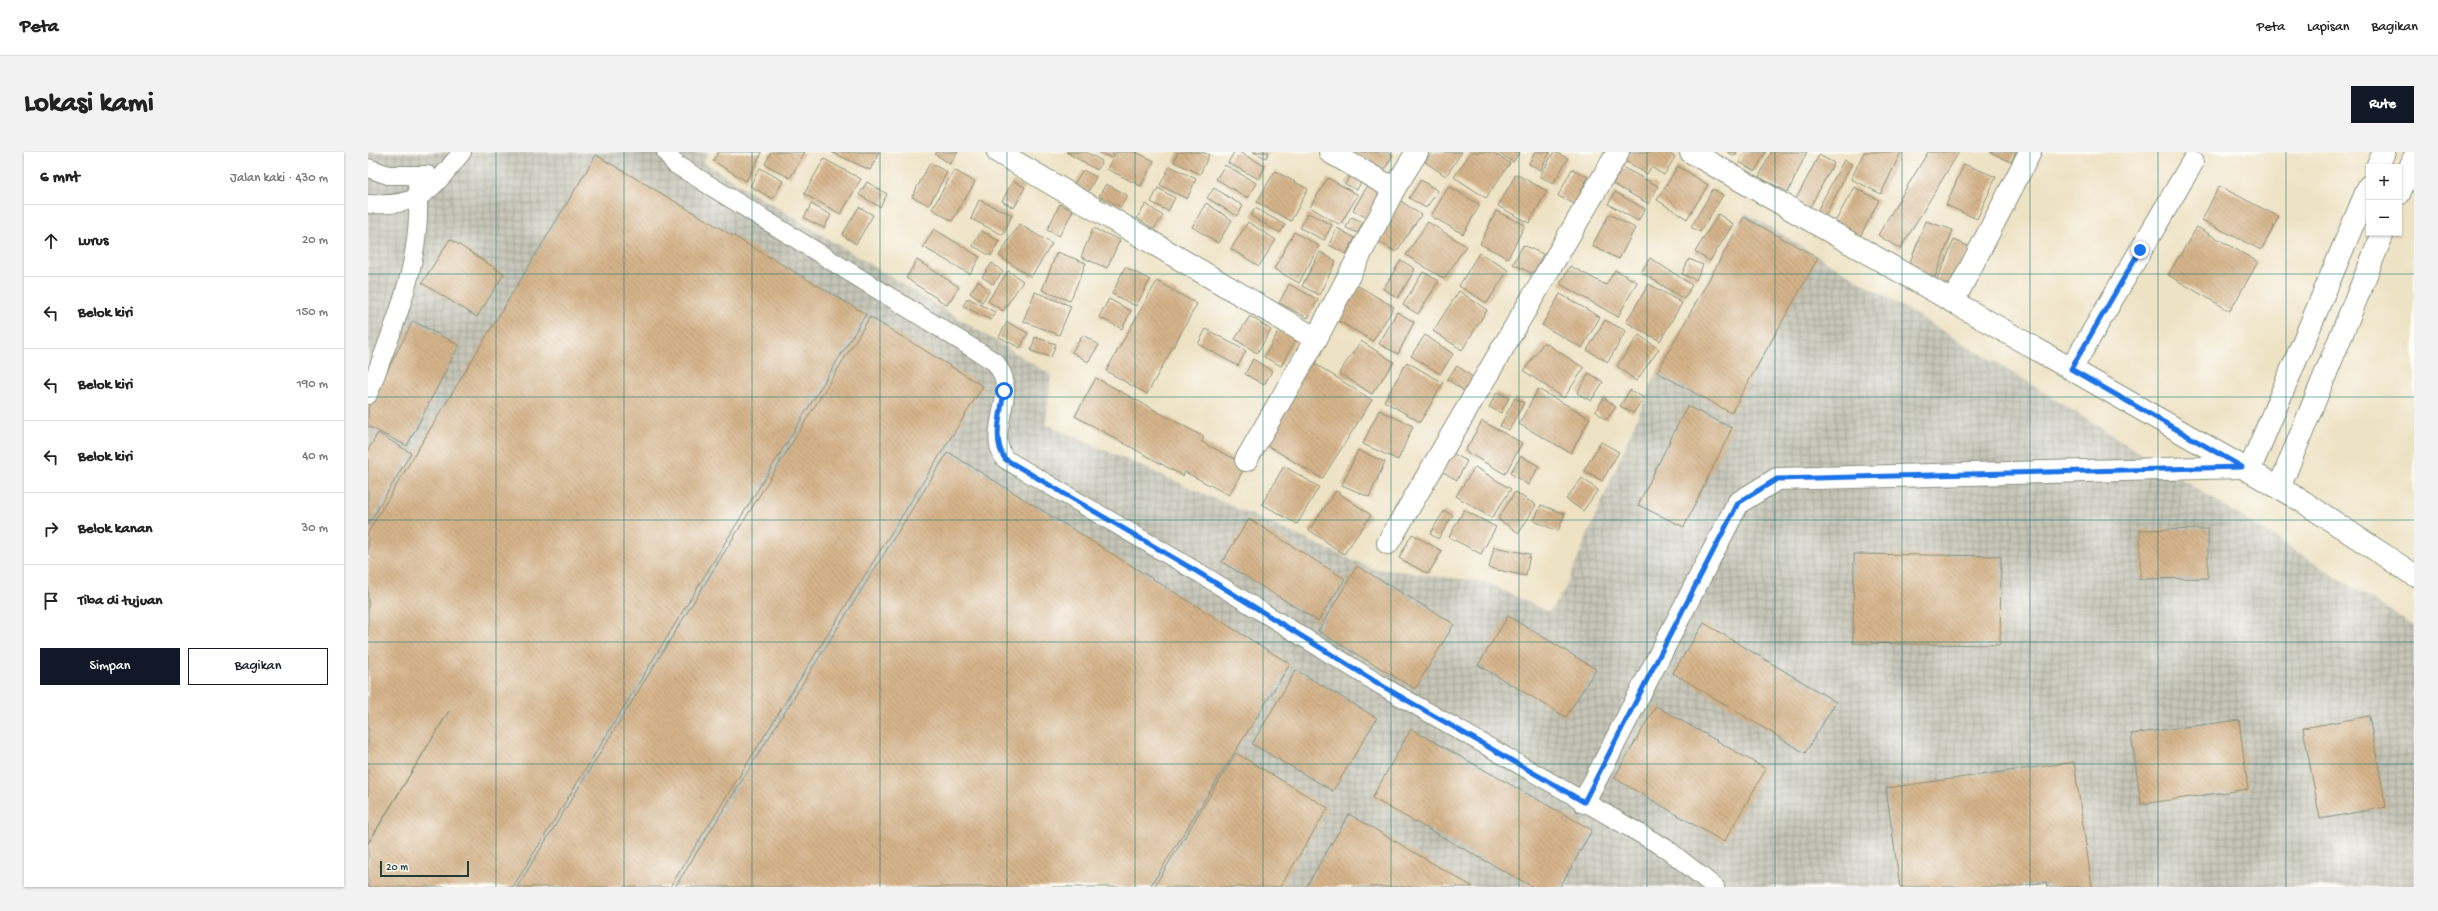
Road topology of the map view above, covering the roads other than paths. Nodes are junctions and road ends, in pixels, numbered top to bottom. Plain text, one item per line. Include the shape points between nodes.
1 (462, 152) edge
2 (666, 152) edge
3 (998, 152) edge
4 (1330, 152) edge
5 (1417, 152) edge
6 (1618, 152) edge
7 (1691, 152) edge
8 (2030, 152) edge
9 (2384, 152) edge
10 (2414, 158) edge
11 (2192, 163) dead end
12 (2378, 164) edge
13 (369, 173) edge
14 (416, 175) junction
15 (442, 176) junction
16 (2402, 187) edge
17 (1394, 189) junction
18 (2366, 193) edge
19 (419, 198) junction
20 (368, 204) edge
21 (2382, 236) edge
22 (1953, 302) junction
23 (1316, 339) junction
24 (2071, 369) junction
25 (368, 395) edge
26 (1246, 460) dead end
27 (2245, 469) junction
28 (2279, 488) junction
29 (1388, 543) dead end
30 (2414, 575) edge
31 (1584, 802) junction
32 (1715, 887) edge

1 - 15 lane
2 - 31 lane via 675,164 995,362 1003,377 1004,391 998,442 1000,453 1005,459 1201,574 1384,687
3 - 23 street
4 - 17 street
5 - 17 street
6 - 29 street
7 - 22 street
8 - 22 street
9 - 12 street
10 - 16 street
11 - 24 street
13 - 14 lane via 388,176
14 - 15 lane
14 - 19 lane
15 - 19 lane
17 - 23 street
18 - 27 street
19 - 20 lane via 395,205
19 - 25 lane via 414,262 407,290
21 - 28 street
22 - 24 street
23 - 26 street
24 - 27 street
27 - 28 street
27 - 31 street via 1777,479 1738,503
28 - 30 street
31 - 32 lane via 1667,849

